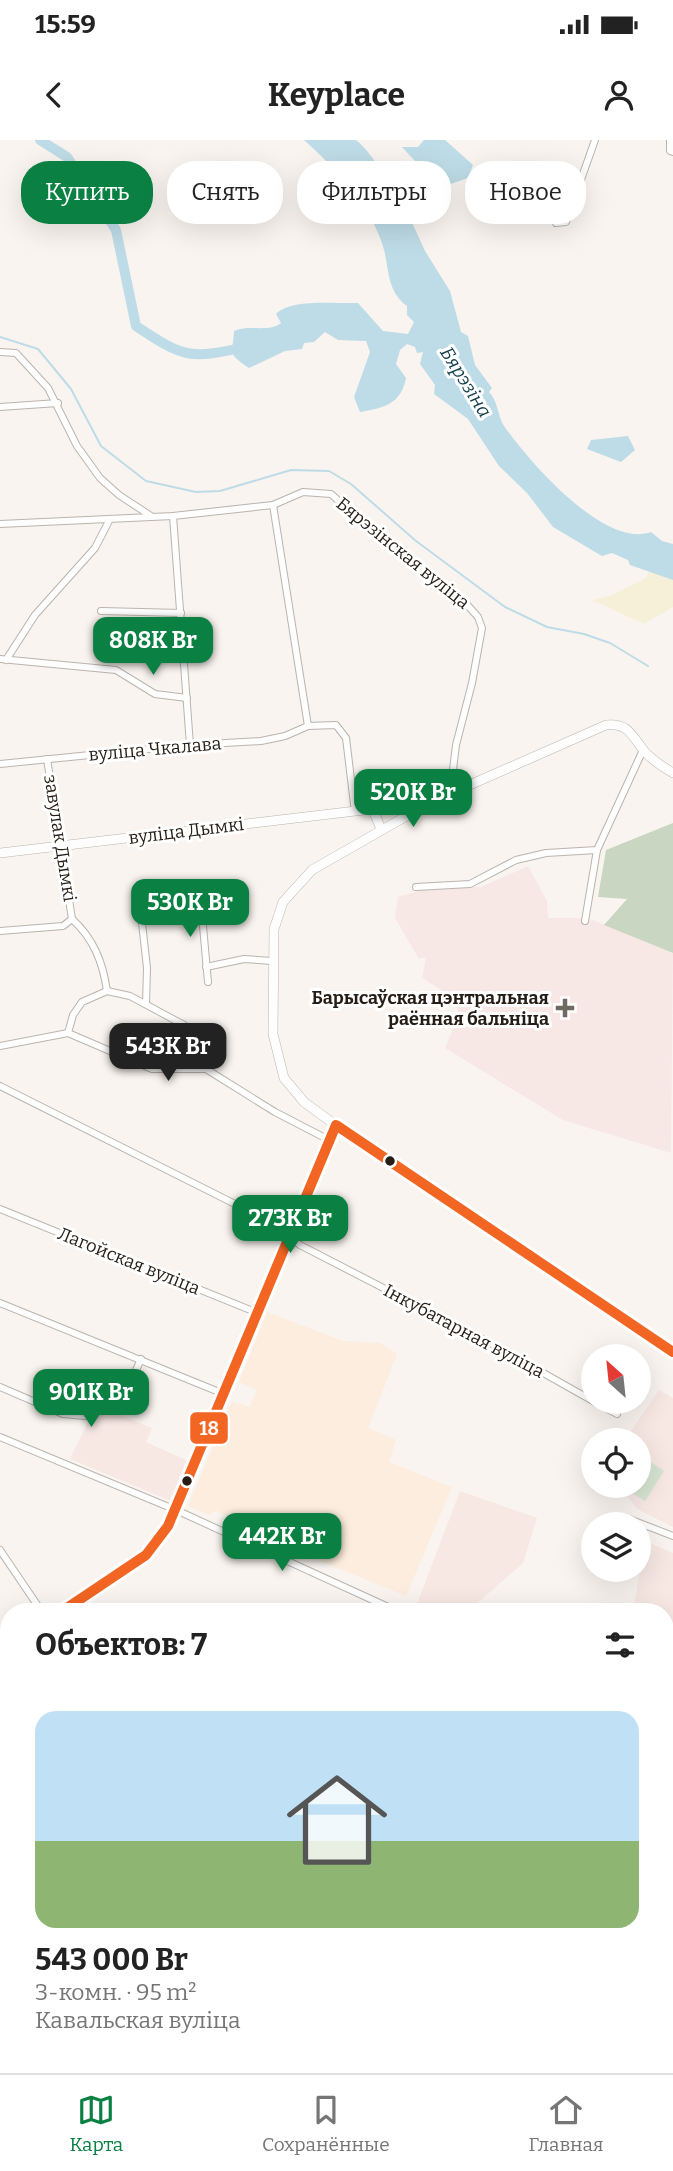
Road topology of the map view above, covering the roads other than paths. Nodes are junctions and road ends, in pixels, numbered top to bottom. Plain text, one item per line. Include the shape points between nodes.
1 (595, 140) edge
2 (670, 140) edge
3 (673, 152) edge
4 (586, 165) edge
5 (0, 352) edge
6 (58, 403) junction
7 (0, 407) edge
8 (273, 505) junction
9 (153, 516) junction
10 (173, 516) junction
11 (110, 519) junction
12 (0, 524) edge
13 (101, 611) dead end
14 (181, 613) junction
15 (3, 660) edge
16 (187, 698) junction
17 (308, 726) junction
18 (190, 745) junction
19 (643, 750) junction
20 (47, 759) junction
21 (0, 764) edge
22 (673, 773) edge
23 (450, 793) junction
24 (431, 802) junction
25 (373, 810) junction
26 (355, 812) junction
27 (381, 829) junction
28 (62, 846) junction
29 (597, 850) junction
30 (0, 853) edge
31 (416, 887) dead end
32 (200, 893) dead end
33 (139, 896) dead end
34 (72, 919) junction
35 (585, 921) dead end
36 (0, 930) edge
37 (272, 961) junction
38 (206, 967) junction
39 (208, 982) dead end
40 (107, 991) junction
41 (146, 1004) junction
42 (68, 1033) junction
43 (0, 1046) edge
44 (206, 1069) junction
45 (0, 1086) edge
46 (336, 1125) junction
47 (329, 1140) junction
48 (0, 1209) edge
49 (289, 1237) junction
50 (0, 1303) edge
51 (257, 1313) junction
52 (673, 1352) edge
53 (141, 1359) junction
54 (0, 1387) edge
55 (224, 1394) junction
56 (581, 1394) edge
57 (0, 1437) edge
58 (176, 1510) junction
59 (651, 1528) edge
60 (673, 1536) edge
61 (0, 1550) edge
62 (36, 1603) edge
63 (74, 1603) edge
64 (379, 1603) edge

1 - 4 street
2 - 3 street
5 - 6 street via 16,353 36,371
6 - 7 street
6 - 9 street via 77,446 100,478
8 - 10 street, Бярэзінская вуліца
8 - 17 street
8 - 23 street, Бярэзінская вуліца via 303,492 331,494 370,530 462,599 478,617 482,628
9 - 10 street, Бярэзінская вуліца
9 - 11 street, Бярэзінская вуліца
10 - 14 street
11 - 12 street, Бярэзінская вуліца
11 - 15 street via 94,548 35,615
13 - 14 street
14 - 16 street
15 - 16 street via 116,670 155,694
16 - 18 street
17 - 18 street, вуліца Чкалава via 261,741
17 - 26 street via 336,725 344,733
18 - 20 street, вуліца Чкалава
19 - 22 street
19 - 23 street via 629,729 606,725
19 - 29 street
20 - 21 street, вуліца Чкалава
20 - 28 street, завулак Дымкі
23 - 24 street
24 - 25 street, вуліца Дымкі
24 - 27 street
25 - 26 street, вуліца Дымкі
25 - 27 street
26 - 28 street, вуліца Дымкі
27 - 37 street via 312,870 291,891 279,912
28 - 30 street, вуліца Дымкі
28 - 34 street, завулак Дымкі
29 - 31 street via 516,860 470,884
29 - 35 street
32 - 38 street
33 - 41 street
34 - 36 street via 63,926
34 - 40 street, завулак Дымкі via 103,965
37 - 38 street via 244,959
37 - 46 street via 273,1034 279,1066 292,1091
38 - 39 street
40 - 41 street
40 - 42 street via 82,1002
41 - 44 street via 184,1025 203,1044
42 - 43 street
42 - 44 street via 152,1069
44 - 47 street
45 - 49 street, Інкубатарная вуліца via 241,1207
46 - 47 street
46 - 52 street
47 - 49 street
48 - 51 street, Лагойская вуліца
49 - 51 street
49 - 56 street, Інкубатарная вуліца
50 - 53 street
51 - 55 street
53 - 54 street via 118,1410 100,1405 86,1416 63,1414
53 - 55 street
55 - 58 street
57 - 58 street
58 - 63 street via 146,1555
58 - 64 street
59 - 60 street
61 - 62 street

